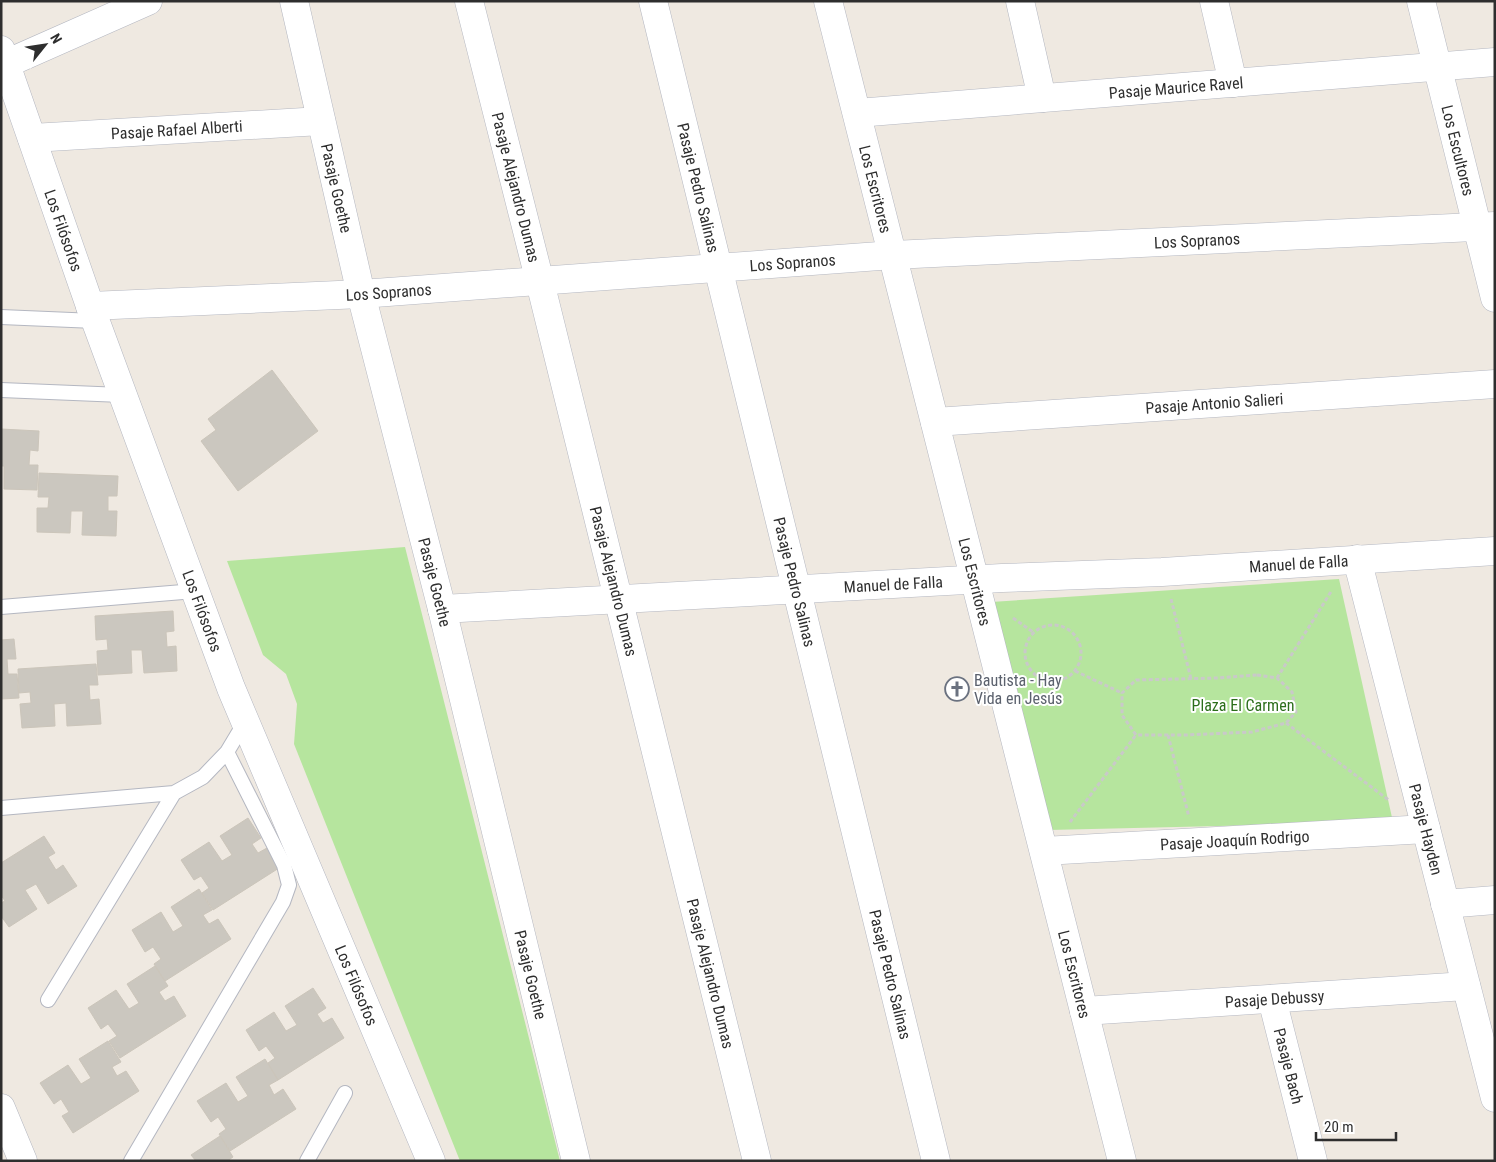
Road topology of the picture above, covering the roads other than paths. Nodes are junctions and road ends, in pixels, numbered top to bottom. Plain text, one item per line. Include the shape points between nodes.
1 (148, 1) edge
2 (294, 1) edge
3 (469, 1) edge
4 (653, 1) edge
5 (828, 1) edge
6 (1020, 1) edge
7 (1214, 1) edge
8 (1422, 1) edge
9 (3, 60) edge
10 (1495, 62) edge
11 (1438, 66) junction
12 (1233, 83) junction
13 (1042, 98) junction
14 (856, 113) junction
15 (321, 121) junction
16 (32, 138) junction
17 (1486, 226) edge
18 (893, 255) junction
19 (719, 267) junction
20 (540, 282) junction
21 (361, 294) junction
22 (1495, 298) edge
23 (92, 314) junction
24 (1, 317) edge
25 (1495, 384) edge
26 (1, 390) edge
27 (122, 395) junction
28 (935, 422) junction
29 (1495, 551) edge
30 (1357, 559) junction
31 (976, 580) junction
32 (795, 590) junction
33 (195, 591) junction
34 (618, 600) junction
35 (1, 607) edge
36 (442, 609) junction
37 (245, 722) junction
38 (227, 752) junction
39 (174, 793) junction
40 (1, 808) edge
41 (1426, 829) junction
42 (1044, 851) junction
43 (1495, 900) edge
44 (1445, 904) junction
45 (1466, 986) junction
46 (1272, 999) junction
47 (48, 1000) dead end
48 (1084, 1011) junction
49 (345, 1093) dead end
50 (1495, 1098) edge
51 (1, 1108) edge
52 (23, 1161) edge
53 (131, 1161) edge
54 (307, 1161) edge
55 (431, 1161) edge
56 (576, 1161) edge
57 (757, 1161) edge
58 (936, 1161) edge
59 (1122, 1161) edge
60 (1313, 1161) edge

1 - 9 street
2 - 15 street, Pasaje Goethe
3 - 20 street, Pasaje Alejandro Dumas
4 - 19 street, Pasaje Pedro Salinas
5 - 14 street, Los Escritores
6 - 13 street
7 - 12 street
8 - 11 street, Los Escultores
9 - 16 street, Los Filósofos
10 - 11 street, Pasaje Maurice Ravel
11 - 12 street, Pasaje Maurice Ravel
11 - 17 street, Los Escultores
12 - 13 street, Pasaje Maurice Ravel
13 - 14 street, Pasaje Maurice Ravel
14 - 18 street, Los Escritores
15 - 16 street, Pasaje Rafael Alberti
15 - 21 street, Pasaje Goethe
16 - 23 street, Los Filósofos
17 - 18 street, Los Sopranos
17 - 22 street, Los Escultores
18 - 19 street, Los Sopranos
18 - 28 street, Los Escritores
19 - 20 street, Los Sopranos
19 - 32 street, Pasaje Pedro Salinas
20 - 21 street, Los Sopranos
20 - 34 street, Pasaje Alejandro Dumas
21 - 23 street, Los Sopranos
21 - 36 street, Pasaje Goethe
23 - 24 lane
23 - 27 street, Los Filósofos
25 - 28 street, Pasaje Antonio Salieri
26 - 27 lane
27 - 33 street, Los Filósofos
28 - 31 street, Los Escritores
29 - 30 street, Manuel de Falla
30 - 31 street, Manuel de Falla
30 - 41 street, Pasaje Hayden
31 - 32 street, Manuel de Falla
31 - 42 street, Los Escritores
32 - 34 street, Manuel de Falla
32 - 58 street, Pasaje Pedro Salinas
33 - 35 lane
33 - 37 street, Los Filósofos
34 - 36 street, Manuel de Falla
34 - 57 street, Pasaje Alejandro Dumas
36 - 56 street, Pasaje Goethe
37 - 38 lane
37 - 55 street, Los Filósofos
38 - 39 lane via 203,778
38 - 53 lane via 284,865 289,885 283,902
39 - 40 lane
39 - 47 lane
41 - 42 street, Pasaje Joaquín Rodrigo
41 - 44 street, Pasaje Hayden
42 - 48 street, Los Escritores
43 - 44 street
44 - 45 street, Pasaje Hayden
45 - 46 street, Pasaje Debussy
45 - 50 street, Pasaje Hayden
46 - 48 street, Pasaje Debussy
46 - 60 street, Pasaje Bach
48 - 59 street, Los Escritores
49 - 54 lane
51 - 52 street

